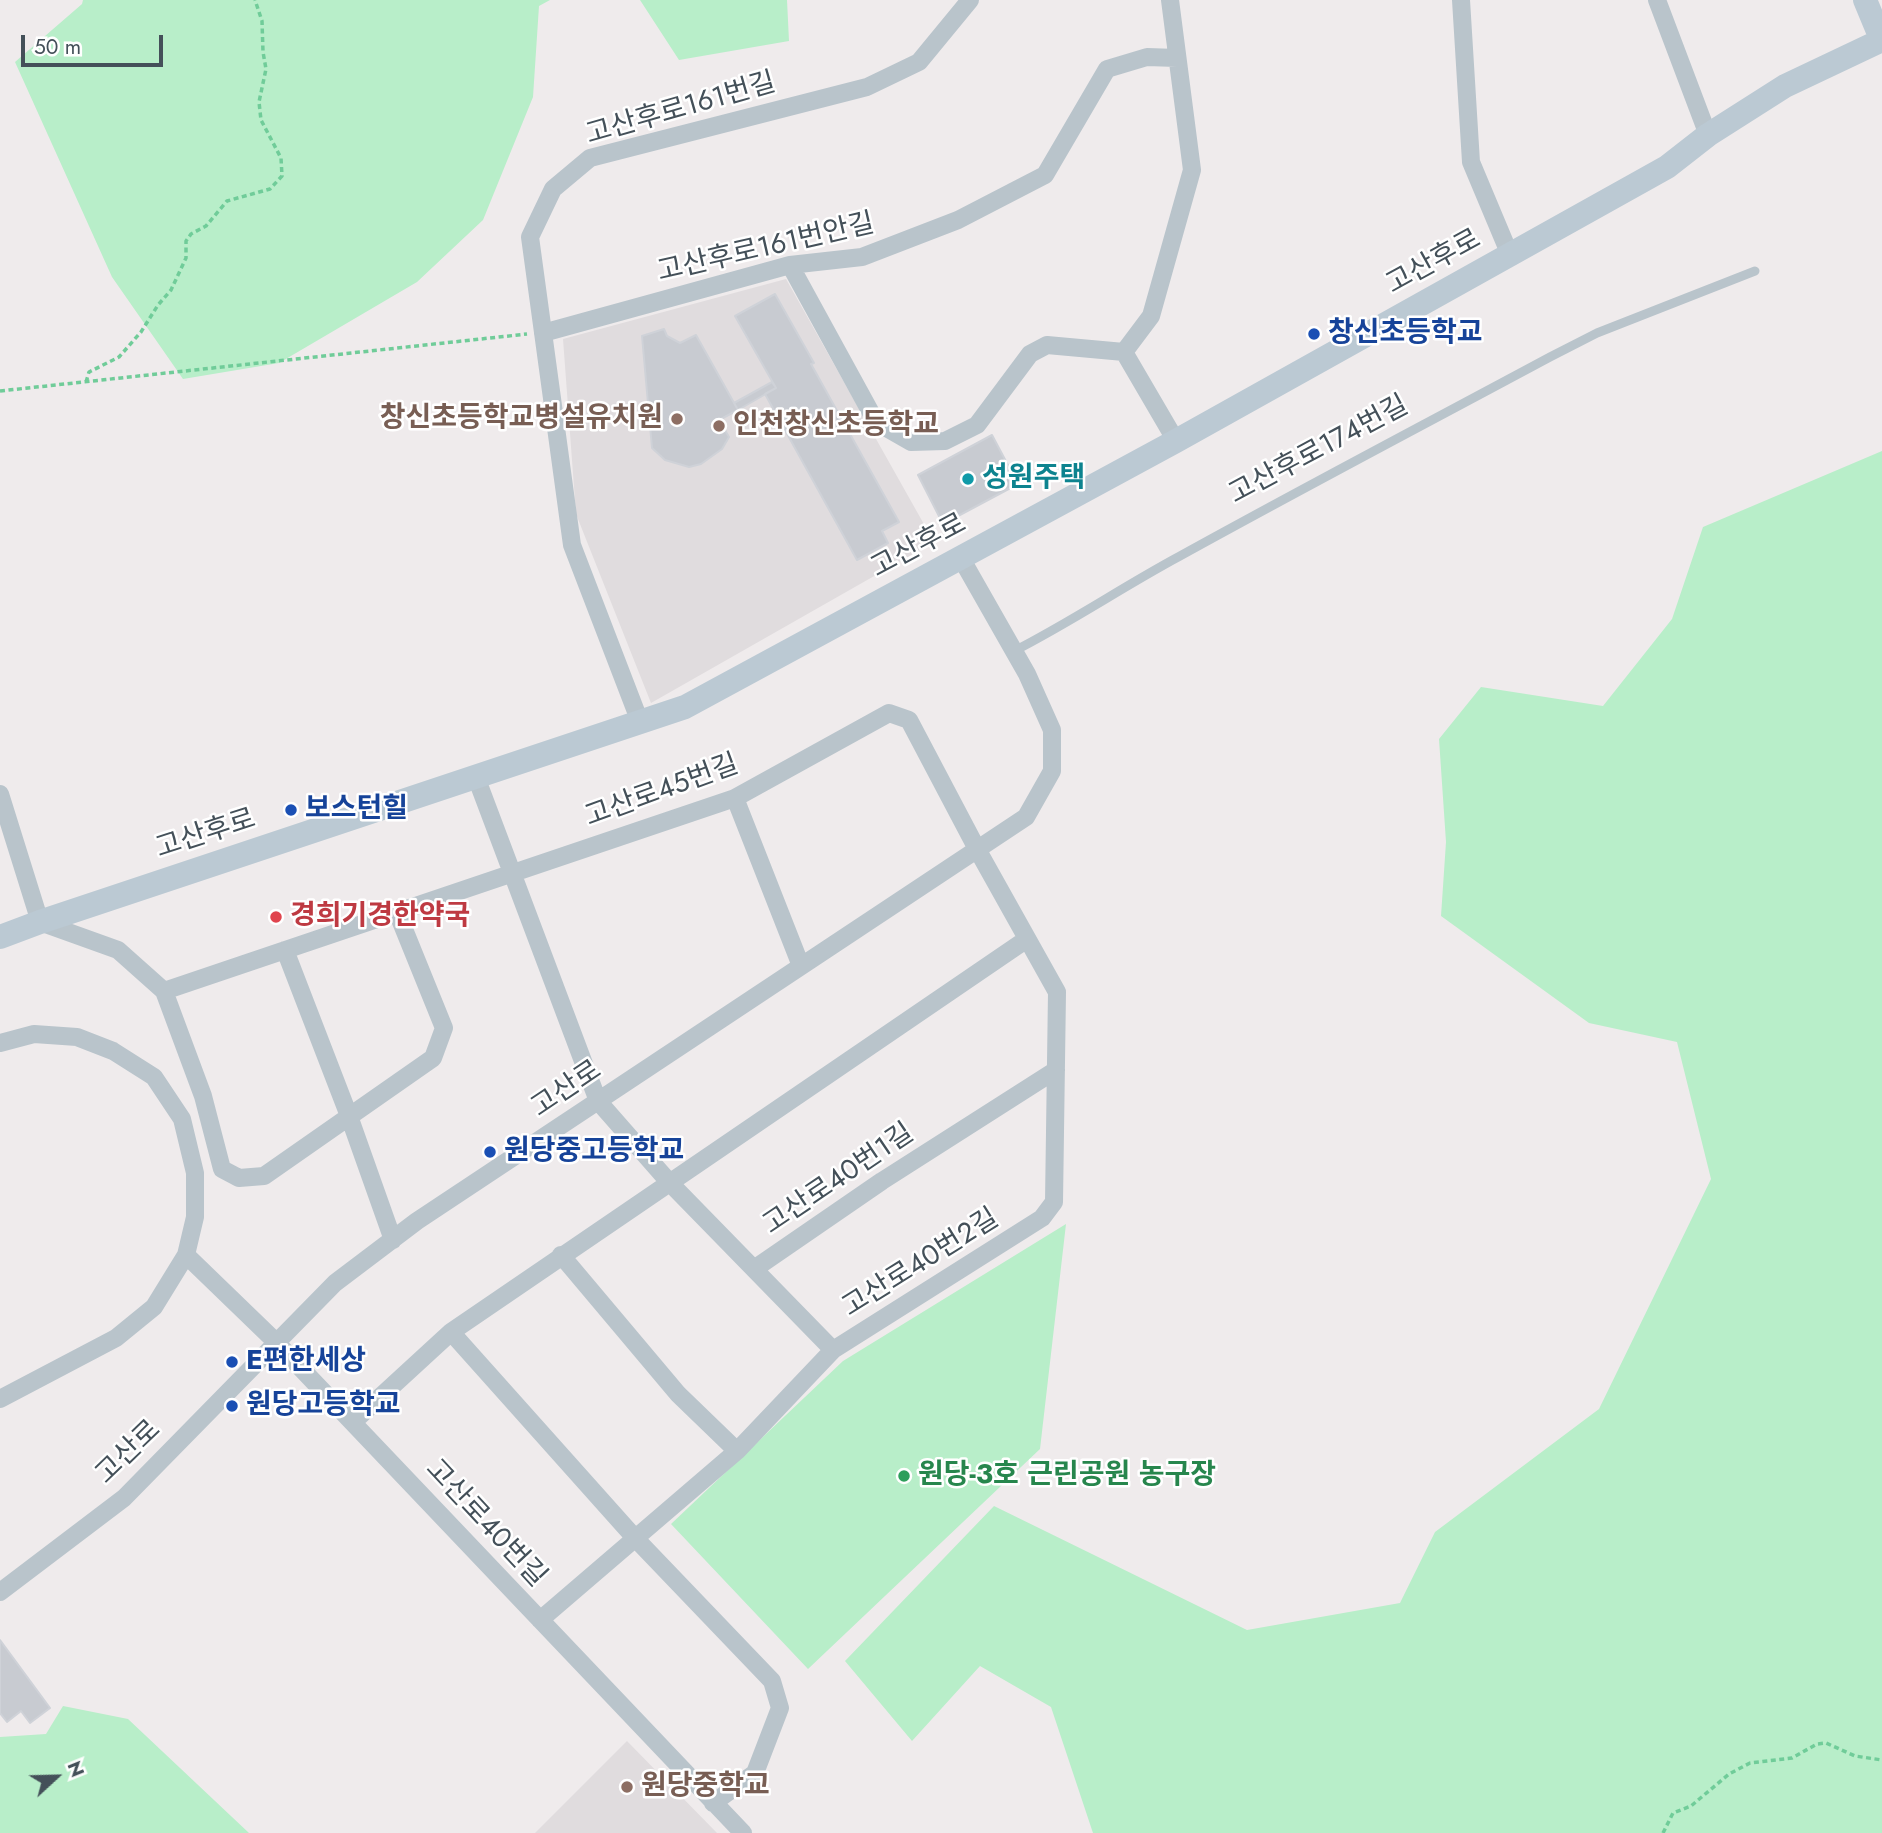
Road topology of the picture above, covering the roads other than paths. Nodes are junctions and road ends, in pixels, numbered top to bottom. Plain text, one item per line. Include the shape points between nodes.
1 (970, 0) edge
2 (1170, 0) edge
3 (1461, 0) edge
4 (1657, 0) edge
5 (1865, 0) edge
6 (1882, 40) edge
7 (1177, 58) junction
8 (1708, 135) junction
9 (1510, 255) junction
10 (790, 265) junction
11 (1755, 271) dead end
12 (543, 332) junction
13 (1124, 352) junction
14 (1176, 441) junction
15 (961, 558) junction
16 (1014, 651) junction
17 (640, 722) junction
18 (476, 776) junction
19 (0, 794) edge
20 (735, 798) junction
21 (977, 849) junction
22 (512, 873) junction
23 (397, 912) junction
24 (40, 922) junction
25 (0, 937) edge
26 (1027, 939) junction
27 (285, 950) junction
28 (801, 966) junction
29 (164, 991) junction
30 (0, 1043) edge
31 (1056, 1070) junction
32 (598, 1101) junction
33 (349, 1116) junction
34 (669, 1182) junction
35 (393, 1240) junction
36 (186, 1255) junction
37 (561, 1255) junction
38 (754, 1269) junction
39 (451, 1332) junction
40 (276, 1342) junction
41 (834, 1350) junction
42 (0, 1399) edge
43 (352, 1422) junction
44 (737, 1451) junction
45 (635, 1538) junction
46 (0, 1592) edge
47 (540, 1620) junction
48 (713, 1803) junction
49 (743, 1833) edge

1 - 12 street, 고산후로161번길 via 919,62 867,87 590,158 553,189 530,237
2 - 7 street
3 - 9 street via 1471,162
4 - 8 street
5 - 6 main road
6 - 8 main road, 고산후로 via 1785,86
7 - 10 street, 고산후로161번안길 via 1147,57 1107,69 1045,175 958,220 862,257
7 - 13 street via 1192,170 1150,316
8 - 9 main road, 고산후로 via 1667,167
9 - 14 main road, 고산후로
10 - 12 street, 고산후로161번안길
10 - 13 street via 876,422 911,442 945,442 977,425 1030,354 1048,345
11 - 16 lane, 고산후로174번길 via 1597,333 1233,526
12 - 17 street, 고산후로161번길 via 572,545
13 - 14 street
14 - 15 main road, 고산후로
15 - 16 street
15 - 17 main road, 고산후로 via 685,707
16 - 21 street, 고산로 via 1052,730 1052,771 1026,817
17 - 18 main road, 고산후로
18 - 22 street
18 - 24 main road, 고산후로
19 - 24 street
20 - 21 street, 고산로45번길 via 888,713 909,720
20 - 22 street, 고산로45번길
20 - 28 street
21 - 26 street, 고산로40번2길
21 - 28 street, 고산로
22 - 23 street, 고산로45번길
22 - 32 street
23 - 27 street, 고산로45번길
23 - 33 street via 444,1028 433,1058
24 - 25 main road, 고산후로
24 - 29 street via 118,950
26 - 31 street, 고산로40번2길 via 1056,992
26 - 34 street
27 - 29 street, 고산로45번길
27 - 33 street
28 - 32 street, 고산로
29 - 33 street via 203,1096 222,1169 239,1178 264,1176
30 - 36 street via 34,1034 77,1037 113,1051 154,1077 182,1119 195,1173 195,1217
31 - 38 street, 고산로40번1길
31 - 41 street, 고산로40번2길 via 1054,1202 1042,1219
32 - 34 street, 고산로40번1길
32 - 35 street, 고산로
33 - 35 street
34 - 37 street
34 - 38 street, 고산로40번1길
35 - 40 street, 고산로 via 335,1283
36 - 40 street, 고산로40번길
36 - 42 street via 154,1307 116,1338
37 - 39 street
37 - 44 street via 678,1394
38 - 41 street
39 - 43 street
39 - 45 street
40 - 43 street, 고산로40번길
40 - 46 street, 고산로 via 124,1498
41 - 44 street, 고산로40번2길
43 - 47 street, 고산로40번길
44 - 45 street, 고산로40번2길
45 - 47 street, 고산로40번2길
45 - 48 street via 772,1681 780,1708 755,1773
47 - 48 street, 고산로40번길
48 - 49 street, 고산로40번길

